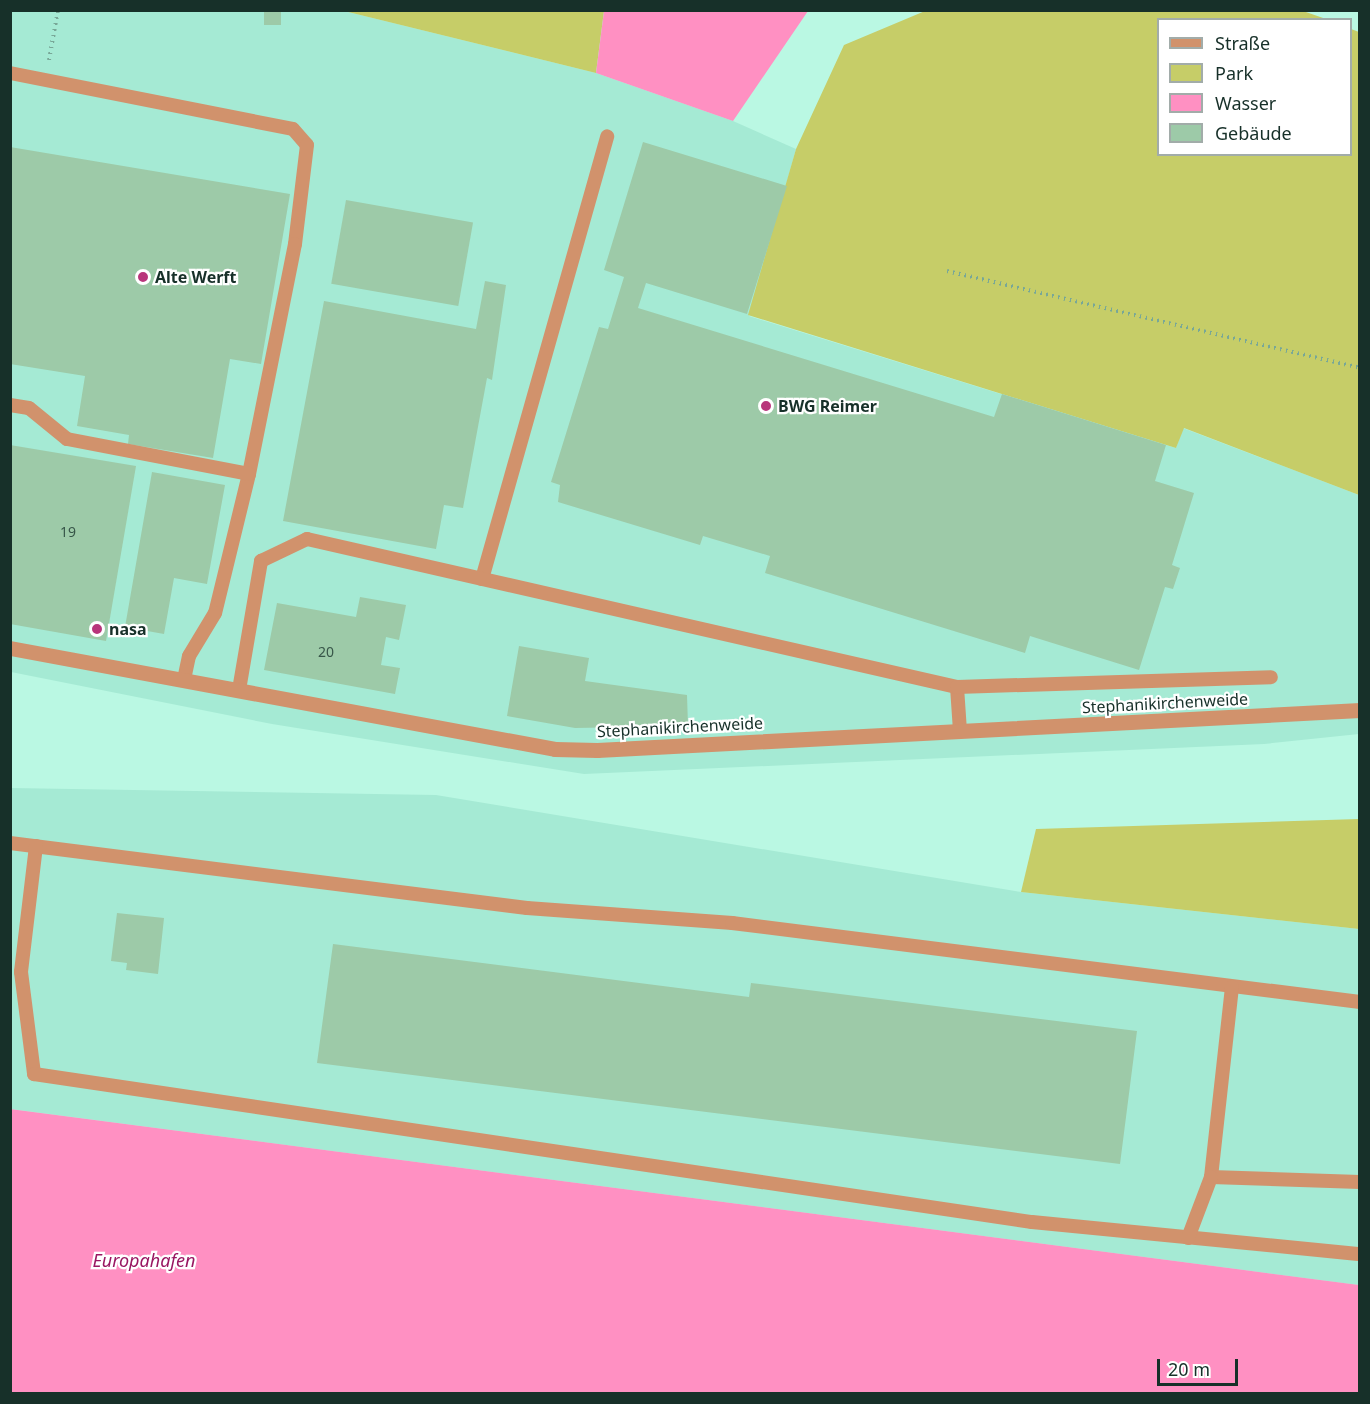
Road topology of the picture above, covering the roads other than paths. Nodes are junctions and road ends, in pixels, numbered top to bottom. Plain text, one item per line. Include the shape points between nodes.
1 (10, 73) edge
2 (607, 136) dead end
3 (10, 405) edge
4 (249, 474) junction
5 (482, 579) junction
6 (10, 648) edge
7 (1271, 677) dead end
8 (184, 680) junction
9 (957, 687) junction
10 (239, 690) junction
11 (1359, 711) edge
12 (960, 731) junction
13 (10, 843) edge
14 (36, 846) junction
15 (1232, 987) junction
16 (1359, 1002) edge
17 (1212, 1177) junction
18 (1359, 1182) edge
19 (1188, 1238) junction
20 (1359, 1254) edge

1 - 4 lane via 292,129 307,145 295,244
2 - 5 lane
3 - 4 lane via 29,408 67,439
4 - 8 lane via 214,613 189,656
5 - 9 lane
5 - 10 lane via 307,539 261,561
6 - 8 street, Stephanikirchenweide
7 - 9 lane
8 - 10 street, Stephanikirchenweide
9 - 12 lane
10 - 12 street, Stephanikirchenweide via 555,749
11 - 12 street, Stephanikirchenweide
13 - 14 lane
14 - 15 lane via 412,895 732,923
14 - 19 lane via 21,972 34,1074 1032,1222
15 - 16 lane
15 - 17 lane
17 - 18 lane
17 - 19 lane
19 - 20 lane

